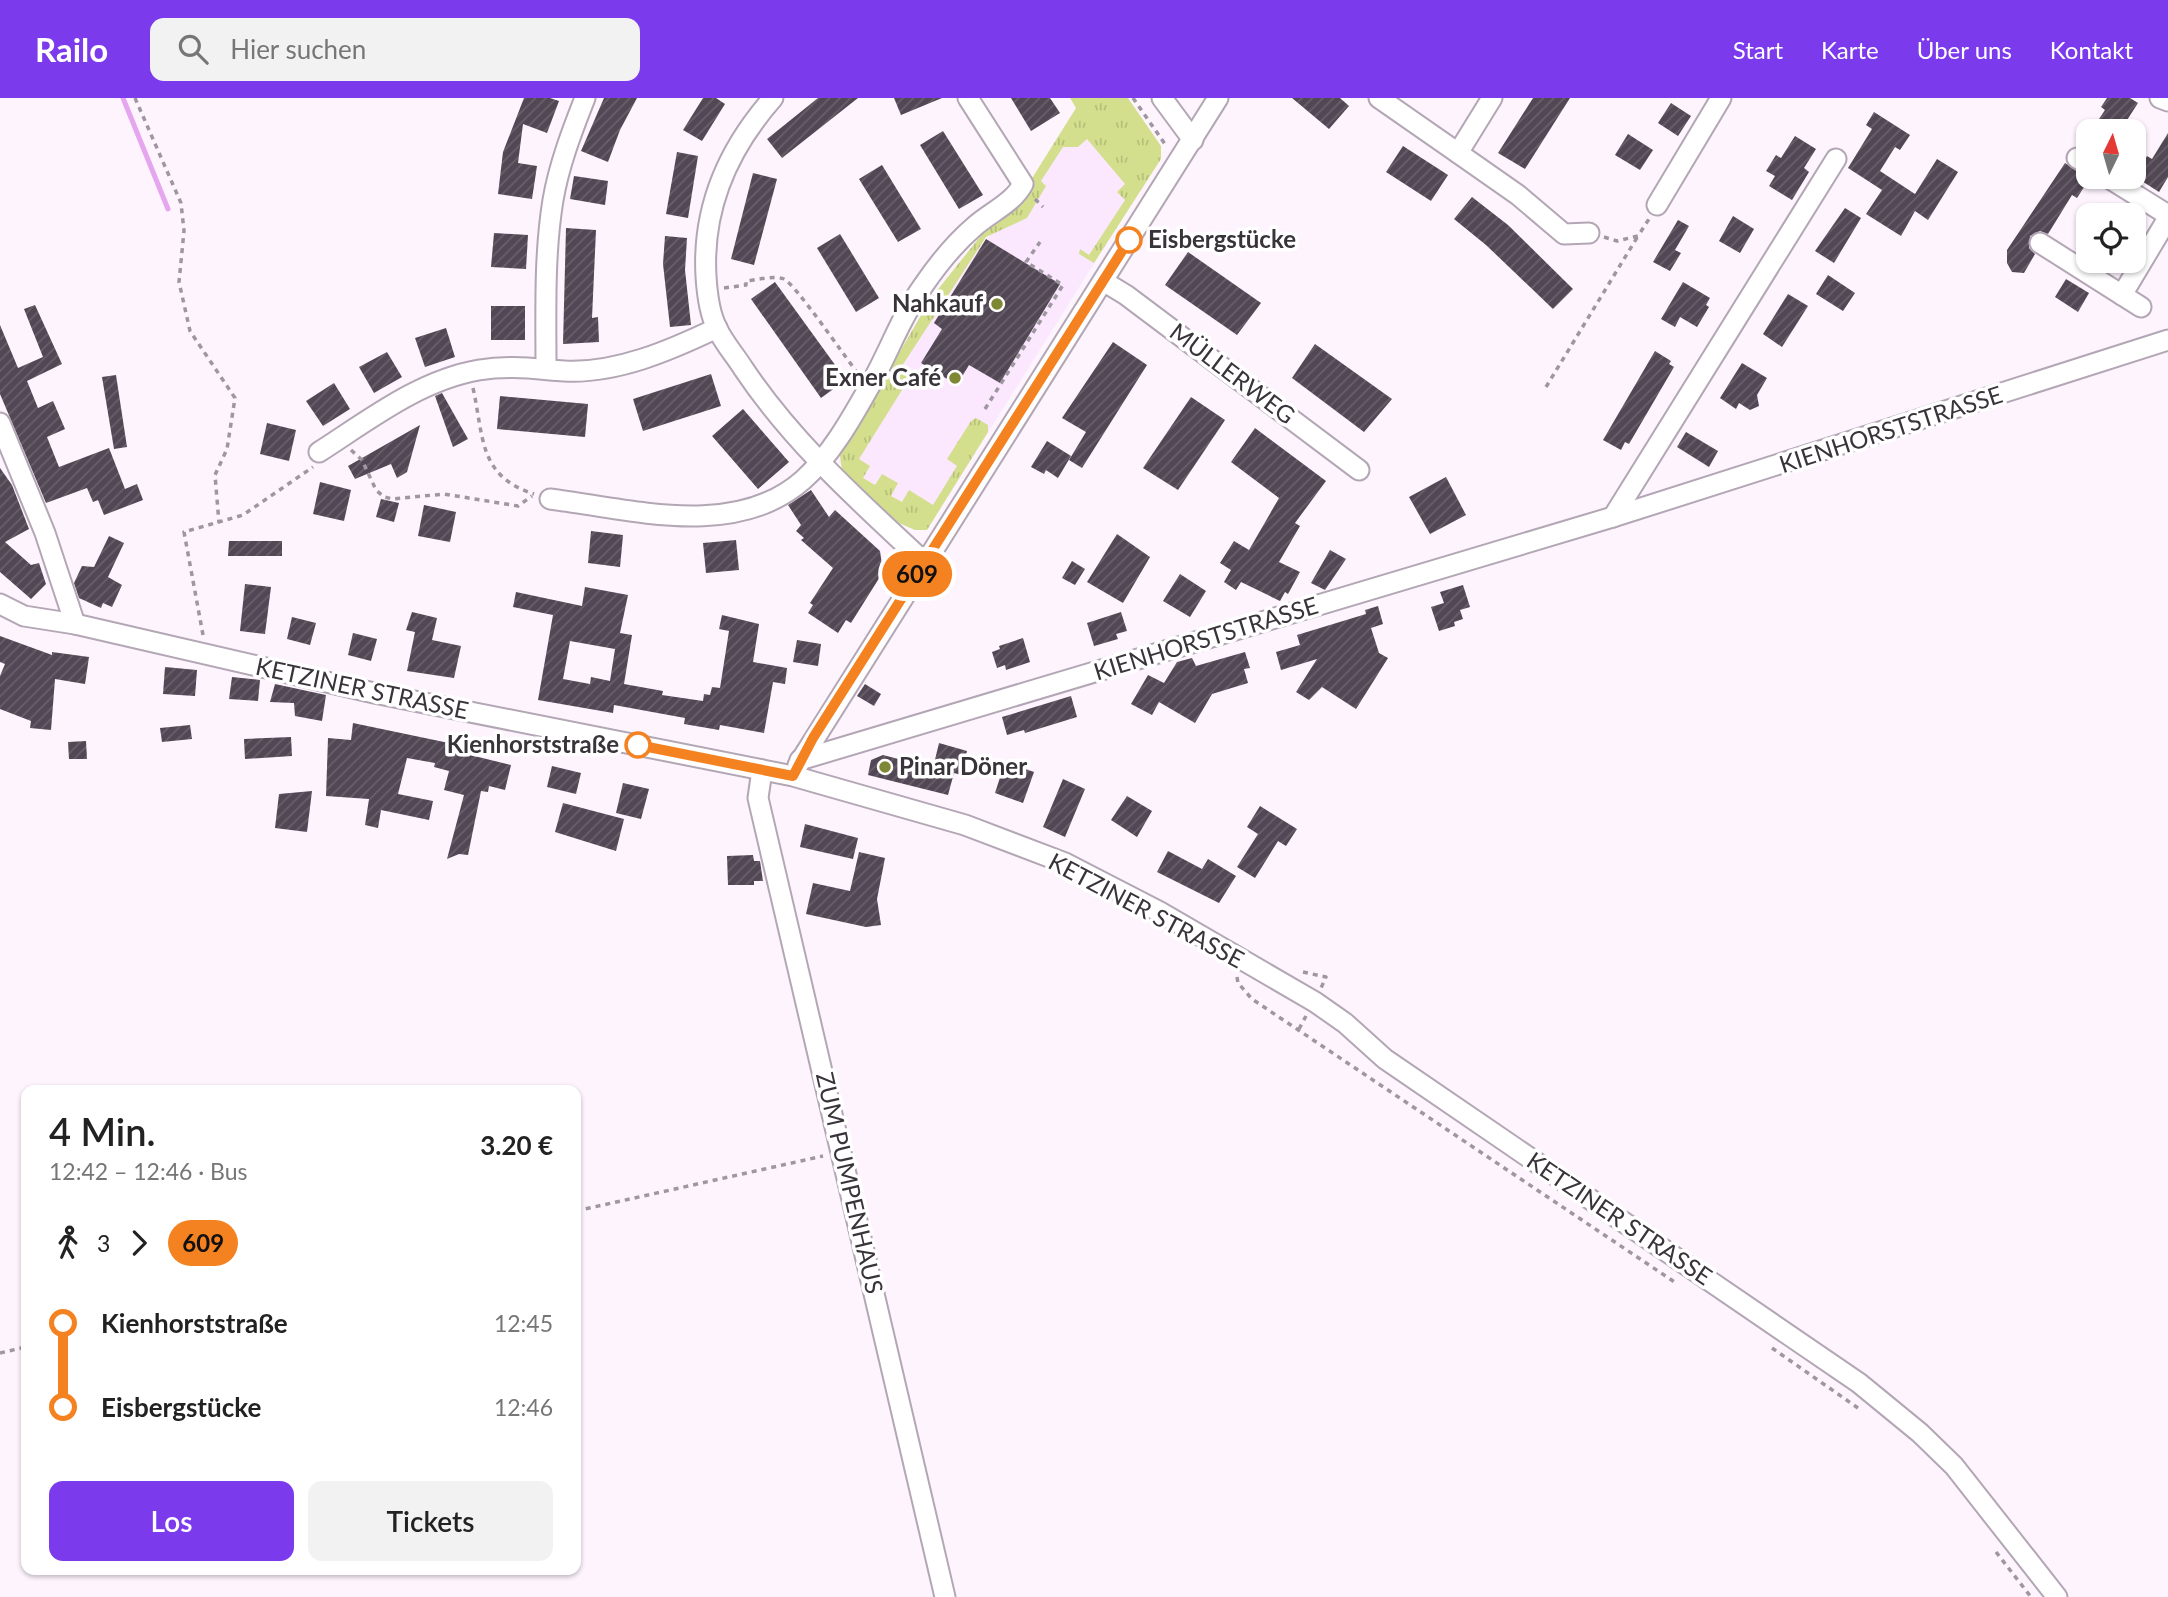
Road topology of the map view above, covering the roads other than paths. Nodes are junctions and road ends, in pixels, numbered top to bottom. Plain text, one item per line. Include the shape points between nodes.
1 (585, 98) edge
2 (773, 98) edge
3 (968, 98) edge
4 (1162, 98) edge
5 (1218, 98) edge
6 (1379, 98) edge
7 (1492, 98) edge
8 (1721, 98) edge
9 (2160, 98) edge
10 (2168, 102) edge
11 (1193, 140) junction
12 (1458, 153) junction
13 (1836, 159) dead end
14 (2125, 189) edge
15 (1657, 205) road end
16 (2168, 217) edge
17 (1589, 233) road end
18 (2039, 243) dead end
19 (1103, 281) junction
20 (2122, 295) junction
21 (2141, 307) dead end
22 (717, 328) junction
23 (2168, 340) edge
24 (545, 367) junction
25 (0, 423) edge
26 (319, 452) road end
27 (819, 463) junction
28 (1359, 470) dead end
29 (542, 496) road end
30 (1613, 517) junction
31 (924, 562) junction
32 (0, 604) edge
33 (75, 624) junction
34 (797, 768) junction
35 (762, 769) junction
36 (945, 1597) edge
37 (2057, 1597) edge

1 - 24 street via 566,146 553,200
2 - 22 street via 739,141 710,211 707,290
3 - 27 street via 1023,184 936,268 910,306 869,388
4 - 11 street
5 - 11 street
6 - 12 street
7 - 12 street
8 - 15 street
9 - 10 street
11 - 19 street
12 - 17 street via 1564,234
13 - 30 street
14 - 16 street
16 - 20 street
18 - 20 street
19 - 28 street, MÜLLERWEG
19 - 31 street
20 - 21 street
22 - 24 street via 680,346 610,367 565,371
22 - 27 street via 763,398
23 - 30 street, KIENHORSTSTRASSE
24 - 26 street via 513,366 429,385
25 - 33 street via 45,533
27 - 29 street via 778,497 727,513 674,515
27 - 31 street
30 - 34 street, KIENHORSTSTRASSE
31 - 34 street
32 - 33 street, KETZINER STRASSE via 24,616
33 - 35 street, KETZINER STRASSE via 374,693
34 - 35 street, KETZINER STRASSE
34 - 37 street, KETZINER STRASSE via 1065,863 1315,1002 1385,1059 1859,1383 1954,1466
35 - 36 street, ZUM PUMPENHAUS via 758,798

